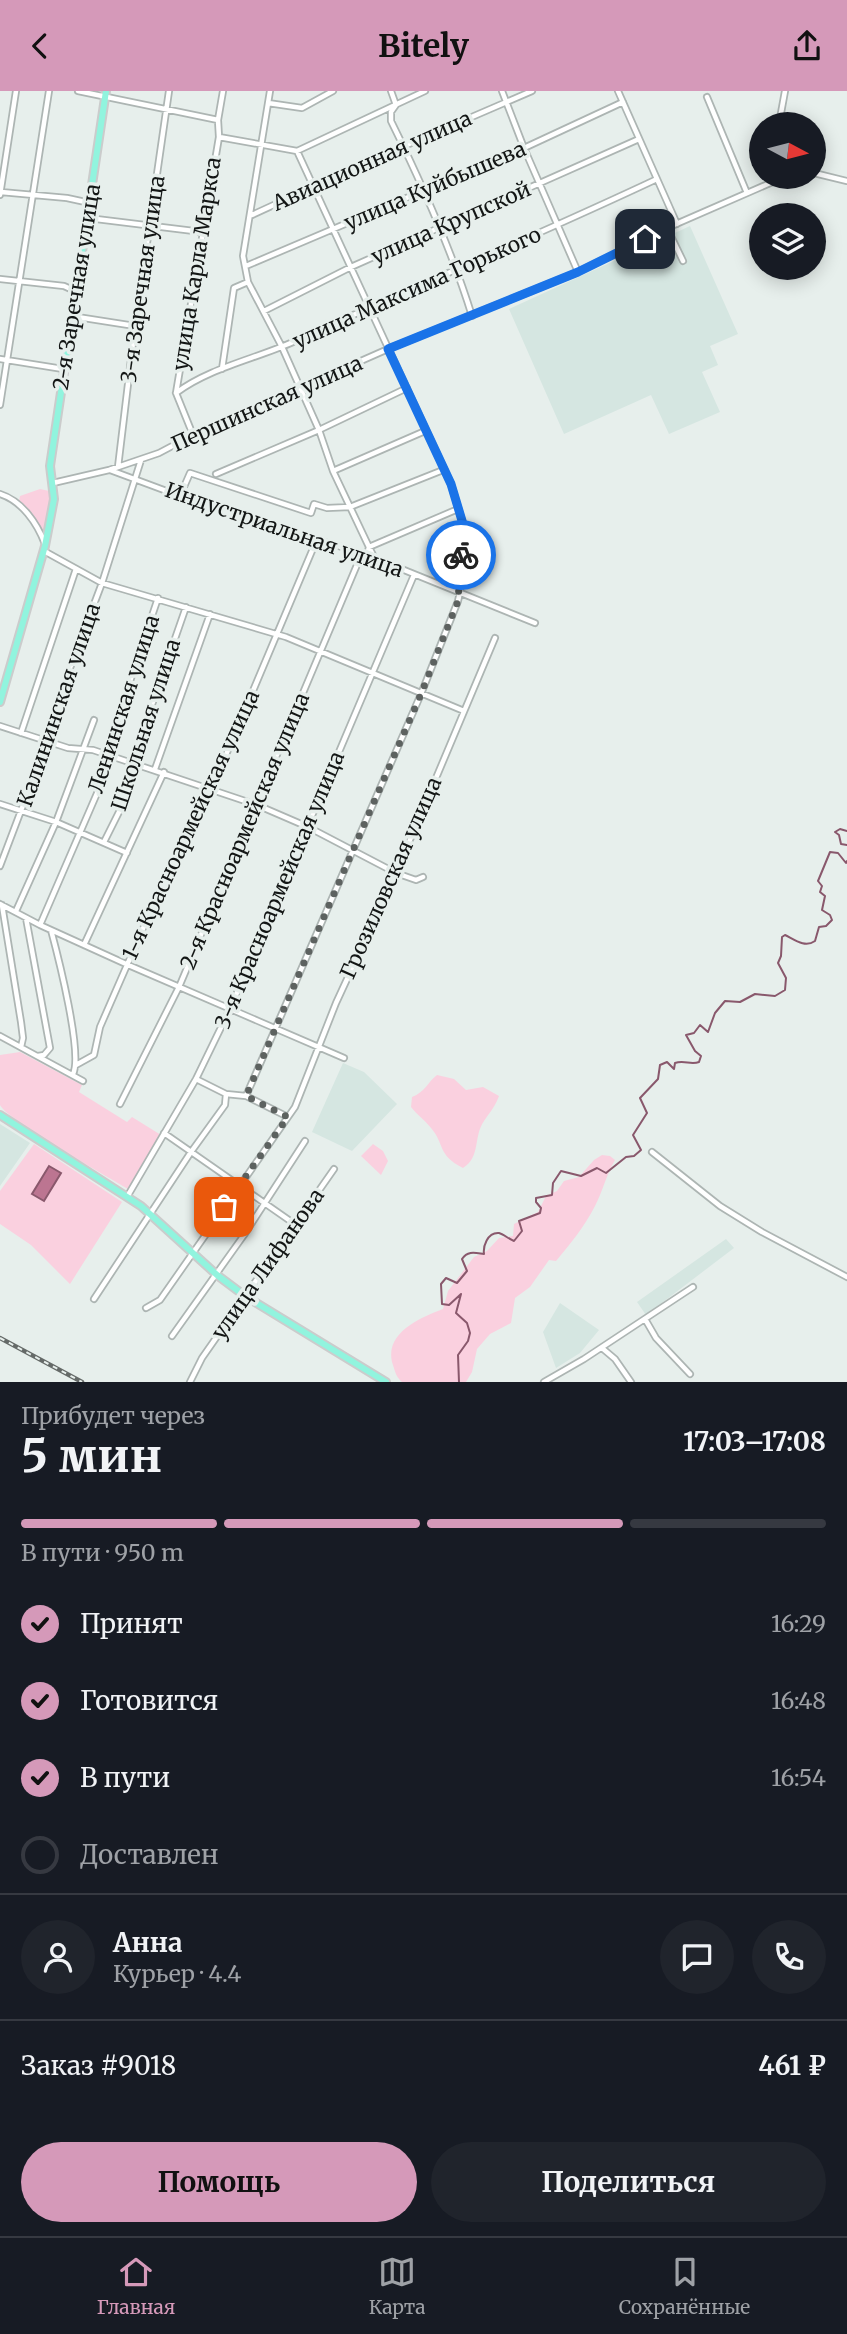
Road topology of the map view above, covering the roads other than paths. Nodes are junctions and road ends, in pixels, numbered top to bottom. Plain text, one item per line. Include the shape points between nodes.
1 (16, 91) edge
2 (48, 91) edge
3 (78, 91) edge
4 (169, 91) edge
5 (223, 91) edge
6 (270, 91) edge
7 (320, 91) edge
8 (333, 91) edge
9 (391, 91) edge
10 (425, 91) edge
11 (502, 91) edge
12 (532, 91) edge
13 (618, 91) edge
14 (785, 91) edge
15 (105, 94) edge
16 (707, 97) dead end
17 (318, 99) junction
18 (507, 102) junction
19 (623, 102) junction
20 (268, 103) junction
21 (396, 105) junction
22 (166, 110) junction
23 (781, 112) edge
24 (218, 120) junction
25 (219, 137) junction
26 (639, 139) junction
27 (261, 144) junction
28 (403, 146) junction
29 (524, 148) junction
30 (297, 151) junction
31 (826, 176) edge
32 (657, 179) junction
33 (847, 181) edge
34 (540, 184) junction
35 (314, 185) junction
36 (756, 189) edge
37 (425, 191) junction
38 (747, 193) junction
39 (1, 194) edge
40 (33, 195) junction
41 (90, 204) junction
42 (251, 216) junction
43 (88, 218) junction
44 (677, 224) junction
45 (558, 225) junction
46 (151, 226) junction
47 (440, 227) junction
48 (667, 228) junction
49 (334, 229) junction
50 (202, 232) junction
51 (683, 261) dead end
52 (246, 266) junction
53 (351, 267) junction
54 (457, 269) junction
55 (578, 272) junction
56 (0, 279) edge
57 (21, 282) junction
58 (248, 282) junction
59 (75, 291) junction
60 (369, 307) junction
61 (264, 310) junction
62 (71, 316) junction
63 (472, 316) junction
64 (135, 326) junction
65 (282, 347) junction
66 (388, 349) junction
67 (0, 359) edge
68 (8, 360) junction
69 (63, 369) junction
70 (222, 369) junction
71 (407, 388) junction
72 (301, 389) junction
73 (176, 393) junction
74 (0, 405) edge
75 (319, 430) junction
76 (425, 431) junction
77 (193, 435) junction
78 (142, 459) junction
79 (118, 467) junction
80 (109, 470) junction
81 (443, 470) junction
82 (333, 471) junction
83 (216, 474) dead end
84 (135, 480) junction
85 (53, 483) junction
86 (1, 494) edge
87 (180, 495) junction
88 (349, 507) junction
89 (458, 509) junction
90 (38, 531) junction
91 (48, 534) junction
92 (317, 539) junction
93 (369, 547) junction
94 (44, 549) junction
95 (365, 554) junction
96 (374, 558) junction
97 (76, 569) junction
98 (414, 575) junction
99 (102, 583) junction
100 (460, 592) junction
101 (158, 598) junction
102 (186, 607) junction
103 (210, 614) junction
104 (535, 623) dead end
105 (276, 635) junction
106 (495, 638) dead end
107 (321, 650) junction
108 (372, 673) junction
109 (421, 694) junction
110 (0, 702) edge
111 (464, 711) junction
112 (94, 720) dead end
113 (0, 726) edge
114 (21, 733) junction
115 (47, 742) junction
116 (83, 747) junction
117 (111, 755) junction
118 (136, 763) junction
119 (155, 769) junction
120 (164, 772) junction
121 (212, 788) junction
122 (0, 804) edge
123 (257, 804) junction
124 (23, 810) junction
125 (56, 822) junction
126 (308, 827) junction
127 (80, 832) junction
128 (104, 842) junction
129 (353, 849) junction
130 (127, 853) junction
131 (0, 866) edge
132 (396, 873) junction
133 (424, 877) dead end
134 (1, 904) edge
135 (16, 911) junction
136 (26, 917) junction
137 (40, 925) junction
138 (51, 929) junction
139 (84, 945) junction
140 (126, 964) junction
141 (179, 986) junction
142 (230, 1009) junction
143 (276, 1028) junction
144 (0, 1036) edge
145 (320, 1045) junction
146 (21, 1047) junction
147 (38, 1056) junction
148 (344, 1058) dead end
149 (76, 1065) junction
150 (73, 1074) junction
151 (196, 1079) junction
152 (83, 1081) dead end
153 (226, 1094) junction
154 (246, 1096) junction
155 (120, 1104) dead end
156 (0, 1115) edge
157 (288, 1117) junction
158 (164, 1133) junction
159 (305, 1141) dead end
160 (191, 1151) junction
161 (652, 1152) dead end
162 (334, 1169) dead end
163 (240, 1185) junction
164 (127, 1196) junction
165 (265, 1202) junction
166 (151, 1215) junction
167 (296, 1225) junction
168 (194, 1254) junction
169 (217, 1275) junction
170 (847, 1277) edge
171 (693, 1287) dead end
172 (245, 1296) junction
173 (93, 1299) dead end
174 (146, 1308) dead end
175 (645, 1319) junction
176 (172, 1336) dead end
177 (602, 1348) junction
178 (690, 1374) dead end
179 (190, 1382) edge
180 (386, 1382) edge
181 (544, 1382) edge
182 (631, 1382) edge

1 - 39 street
2 - 40 street
3 - 15 street
4 - 22 street, 3-я Заречная улица
5 - 24 street, улица Карла Маркса
6 - 20 street
7 - 17 street
8 - 17 street
9 - 21 street
10 - 21 street
11 - 18 street
12 - 18 street, Авиационная улица
13 - 19 street
14 - 23 street
15 - 22 street
15 - 41 main road, 2-я Заречная улица
16 - 38 street
17 - 20 street via 302,108
18 - 28 street, Авиационная улица
18 - 29 street
19 - 26 street
19 - 29 street, улица Куйбышева
20 - 27 street
21 - 28 street via 391,121
21 - 30 street
22 - 24 street
22 - 46 street, 3-я Заречная улица
24 - 25 street, улица Карла Маркса
25 - 27 street
25 - 50 street, улица Карла Маркса
26 - 32 street
26 - 34 street, улица Крупской
27 - 30 street
27 - 42 street
28 - 35 street, Авиационная улица
28 - 37 street
29 - 34 street
29 - 37 street, улица Куйбышева
30 - 35 street
31 - 33 street
32 - 44 street
32 - 45 street, улица Максима Горького
34 - 45 street
34 - 47 street, улица Крупской
35 - 42 street, Авиационная улица
35 - 49 street
36 - 38 street, Першинская улица
37 - 47 street
37 - 49 street, улица Куйбышева
38 - 44 street, Першинская улица
39 - 40 street
40 - 41 street
40 - 57 street
41 - 43 main road, 2-я Заречная улица
42 - 52 street via 243,256
43 - 46 street
43 - 59 main road, 2-я Заречная улица
44 - 48 street, Першинская улица
45 - 54 street, улица Максима Горького
45 - 55 street
46 - 50 street
46 - 64 street, 3-я Заречная улица
47 - 53 street, улица Крупской
47 - 54 street
48 - 51 street
48 - 55 street, Першинская улица
49 - 52 street, улица Куйбышева
49 - 53 street
50 - 73 street, улица Карла Маркса
52 - 58 street
53 - 60 street
53 - 61 street, улица Крупской
54 - 60 street, улица Максима Горького
54 - 63 street
55 - 63 street, Першинская улица
56 - 57 street
57 - 59 street
57 - 68 street
58 - 61 street
58 - 70 street via 234,288
59 - 62 main road, 2-я Заречная улица
60 - 65 street, улица Максима Горького
60 - 66 street
61 - 65 street
62 - 64 street
62 - 69 main road, 2-я Заречная улица
63 - 66 street, Першинская улица
64 - 79 street, 3-я Заречная улица
65 - 70 street, улица Максима Горького
65 - 72 street
66 - 71 street
66 - 72 street, Першинская улица
67 - 68 street
68 - 69 street
68 - 74 street
69 - 85 main road, 2-я Заречная улица via 50,466
70 - 73 street, улица Максима Горького
71 - 75 street
71 - 76 street
72 - 75 street
72 - 77 street, Першинская улица
73 - 77 street, улица Карла Маркса
75 - 82 street
75 - 83 street
76 - 81 street
76 - 82 street
77 - 78 street, Першинская улица
78 - 79 street, Першинская улица
78 - 84 street, Калининская улица
79 - 80 street, Першинская улица
80 - 84 street, Индустриальная улица
80 - 85 street, Першинская улица
81 - 88 street
81 - 89 street
82 - 88 street
84 - 87 street, Индустриальная улица
84 - 99 street, Калининская улица
85 - 91 main road, 2-я Заречная улица
86 - 90 street via 18,504
87 - 88 street via 190,473 311,513 314,504
87 - 92 street, Индустриальная улица
88 - 93 street
89 - 93 street
89 - 100 street via 463,524
90 - 91 street
90 - 94 street
91 - 94 main road, 2-я Заречная улица
92 - 95 street, Индустриальная улица
92 - 105 street, 1-я Красноармейская улица
93 - 95 street, 2-я Красноармейская улица
93 - 96 street
94 - 97 street
94 - 110 main road, 2-я Заречная улица
95 - 96 street, Индустриальная улица
95 - 107 street, 2-я Красноармейская улица
96 - 98 street, Индустриальная улица
97 - 99 street
97 - 114 street
98 - 100 street, Индустриальная улица
98 - 108 street, 3-я Красноармейская улица
99 - 101 street
99 - 115 street, Калининская улица
100 - 104 street, Индустриальная улица
100 - 109 street
101 - 102 street
101 - 117 street, Ленинская улица via 123,698
102 - 103 street
102 - 118 street, Школьная улица
103 - 105 street
103 - 119 street
105 - 107 street
105 - 121 street, 1-я Красноармейская улица
106 - 111 street, Грозиловская улица
107 - 108 street
107 - 123 street, 2-я Красноармейская улица
108 - 109 street
108 - 126 street, 3-я Красноармейская улица
109 - 111 street
109 - 129 street
111 - 132 street, Грозиловская улица
112 - 116 street
113 - 114 street
114 - 115 street
115 - 116 street
115 - 124 street, Калининская улица
116 - 117 street
116 - 125 street
117 - 118 street
117 - 127 street, Ленинская улица
118 - 119 street
118 - 128 street, Школьная улица via 129,792
119 - 120 street
120 - 121 street
120 - 130 street
121 - 123 street
121 - 140 street, 1-я Красноармейская улица
122 - 124 street
123 - 126 street
123 - 141 street, 2-я Красноармейская улица
124 - 125 street
124 - 131 street, Калининская улица
125 - 127 street
125 - 135 street
126 - 129 street
126 - 142 street, 3-я Красноармейская улица
127 - 128 street
127 - 137 street, Ленинская улица
128 - 130 street
129 - 132 street
129 - 143 street
130 - 139 street
132 - 133 street via 416,880
132 - 145 street, Грозиловская улица via 355,956
134 - 135 street
134 - 146 street via 21,1021
135 - 136 street
136 - 137 street
136 - 147 street via 50,1048
137 - 138 street
138 - 139 street
138 - 149 street
139 - 140 street
140 - 141 street
140 - 149 street, 1-я Красноармейская улица via 100,1027 94,1055
141 - 142 street
141 - 155 street, 2-я Красноармейская улица
142 - 143 street
142 - 151 street, 3-я Красноармейская улица
143 - 145 street
143 - 154 street
144 - 146 street
145 - 148 street
145 - 157 street, Грозиловская улица
146 - 147 street
147 - 150 street
149 - 150 street
150 - 152 street
151 - 153 street
151 - 158 street, 3-я Красноармейская улица
153 - 154 street
153 - 160 street via 225,1105
154 - 157 street
156 - 164 main road
157 - 163 street, Грозиловская улица
158 - 160 street
158 - 164 street, 3-я Красноармейская улица
159 - 165 street
160 - 163 street
160 - 166 street
161 - 170 street via 751,1226
162 - 167 street, улица Лифанова
163 - 165 street
163 - 168 street, Грозиловская улица
164 - 166 main road
165 - 167 street
165 - 169 street
166 - 168 main road
166 - 173 street
167 - 172 street, улица Лифанова
168 - 169 main road
168 - 174 street, Грозиловская улица via 160,1300
169 - 172 main road
169 - 176 street
171 - 175 street
172 - 179 street, улица Лифанова
172 - 180 main road
175 - 177 street
175 - 178 street via 656,1338
177 - 181 street
177 - 182 street

